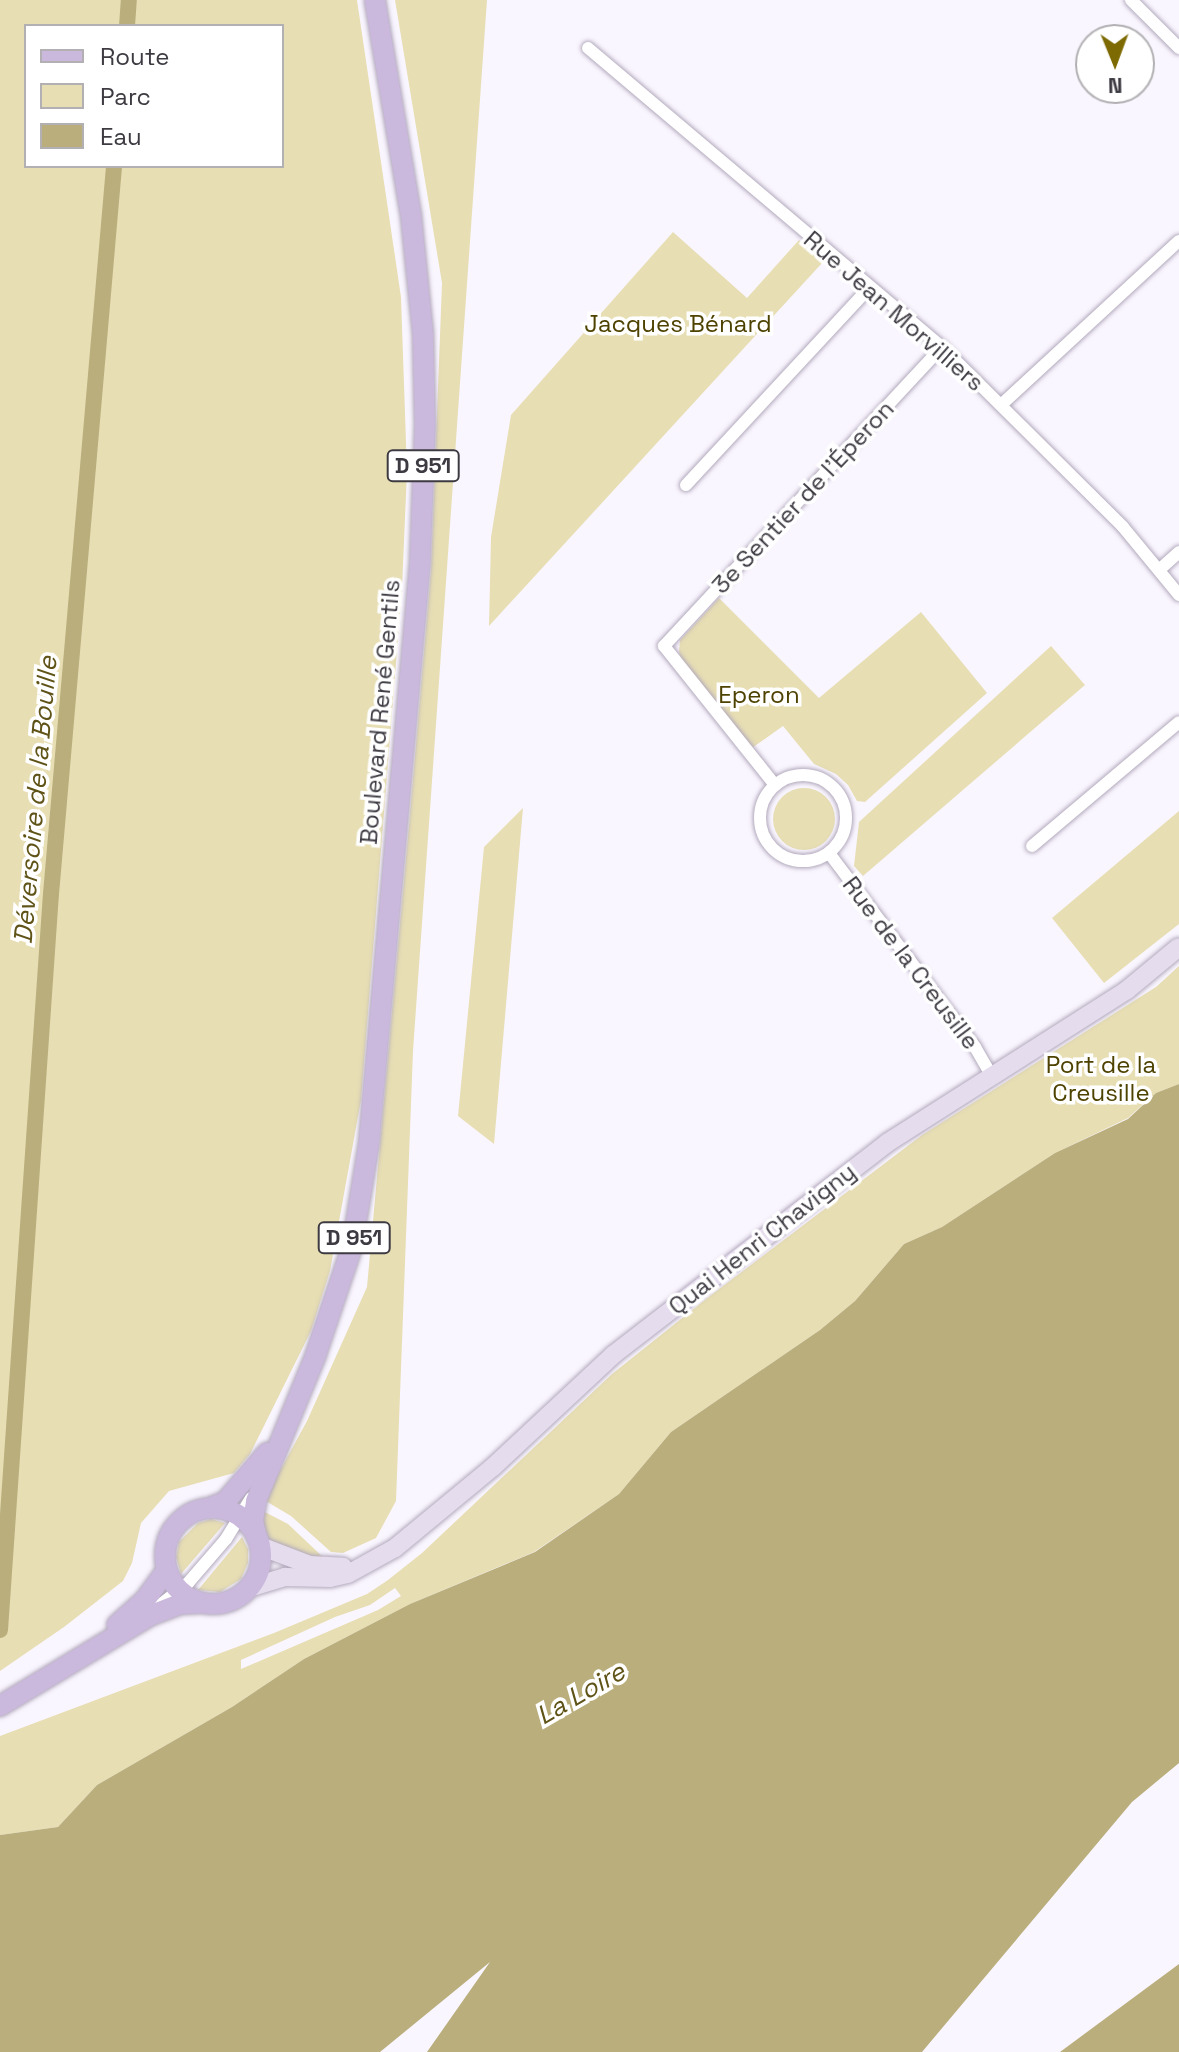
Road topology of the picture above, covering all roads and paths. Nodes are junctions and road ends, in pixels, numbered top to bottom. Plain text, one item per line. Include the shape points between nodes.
1 (375, 0) edge
2 (1131, 0) edge
3 (588, 48) dead end
4 (1179, 48) edge
5 (1179, 241) edge
6 (869, 288) junction
7 (942, 347) junction
8 (1001, 405) junction
9 (686, 485) dead end
10 (1179, 552) edge
11 (1159, 570) junction
12 (1179, 595) edge
13 (1179, 722) edge
14 (775, 785) junction
15 (1032, 846) dead end
16 (829, 853) junction
17 (1179, 947) edge
18 (991, 1075) junction
19 (290, 1420) junction
20 (209, 1508) junction
21 (241, 1517) junction
22 (258, 1542) junction
23 (370, 1563) junction
24 (167, 1570) junction
25 (249, 1588) junction
26 (180, 1590) junction
27 (199, 1603) junction
28 (63, 1667) junction
29 (0, 1706) edge

1 - 19 main road, Boulevard René Gentils / D 951 via 411,216 423,334 420,562 369,1143 352,1247
2 - 4 street
3 - 6 street, Rue Jean Morvilliers
5 - 8 street
6 - 7 street, Rue Jean Morvilliers
6 - 9 street
7 - 8 street, Rue Jean Morvilliers
7 - 14 street, 3e Sentier de l'Éperon via 664,646
8 - 11 street, Rue Jean Morvilliers
10 - 11 street
11 - 12 street, Rue Jean Morvilliers
13 - 15 street
14 - 16 street, Rue de la Creusille via 766,797 760,824 774,850 801,861
14 - 16 street, Rue de la Creusille via 787,778 815,776 838,792 846,818
16 - 18 street, Rue de la Creusille
17 - 18 main road, Quai Henri Chavigny via 1127,990
18 - 23 main road, Quai Henri Chavigny via 887,1143 638,1335 418,1532
19 - 20 main road, Boulevard René Gentils / D 951 via 256,1470 225,1502
19 - 21 street
19 - 22 main road, Boulevard René Gentils / D 951 via 256,1501
20 - 21 main road
20 - 24 main road, Boulevard René Gentils via 186,1516 170,1535 165,1546
21 - 22 main road
21 - 26 street
22 - 23 main road via 310,1565
22 - 25 main road, Boulevard René Gentils via 259,1568
23 - 25 main road via 330,1578 285,1577
24 - 26 main road
24 - 28 main road via 145,1600
25 - 27 main road via 226,1603
26 - 27 main road
26 - 28 street
27 - 28 main road via 166,1608
28 - 29 main road

